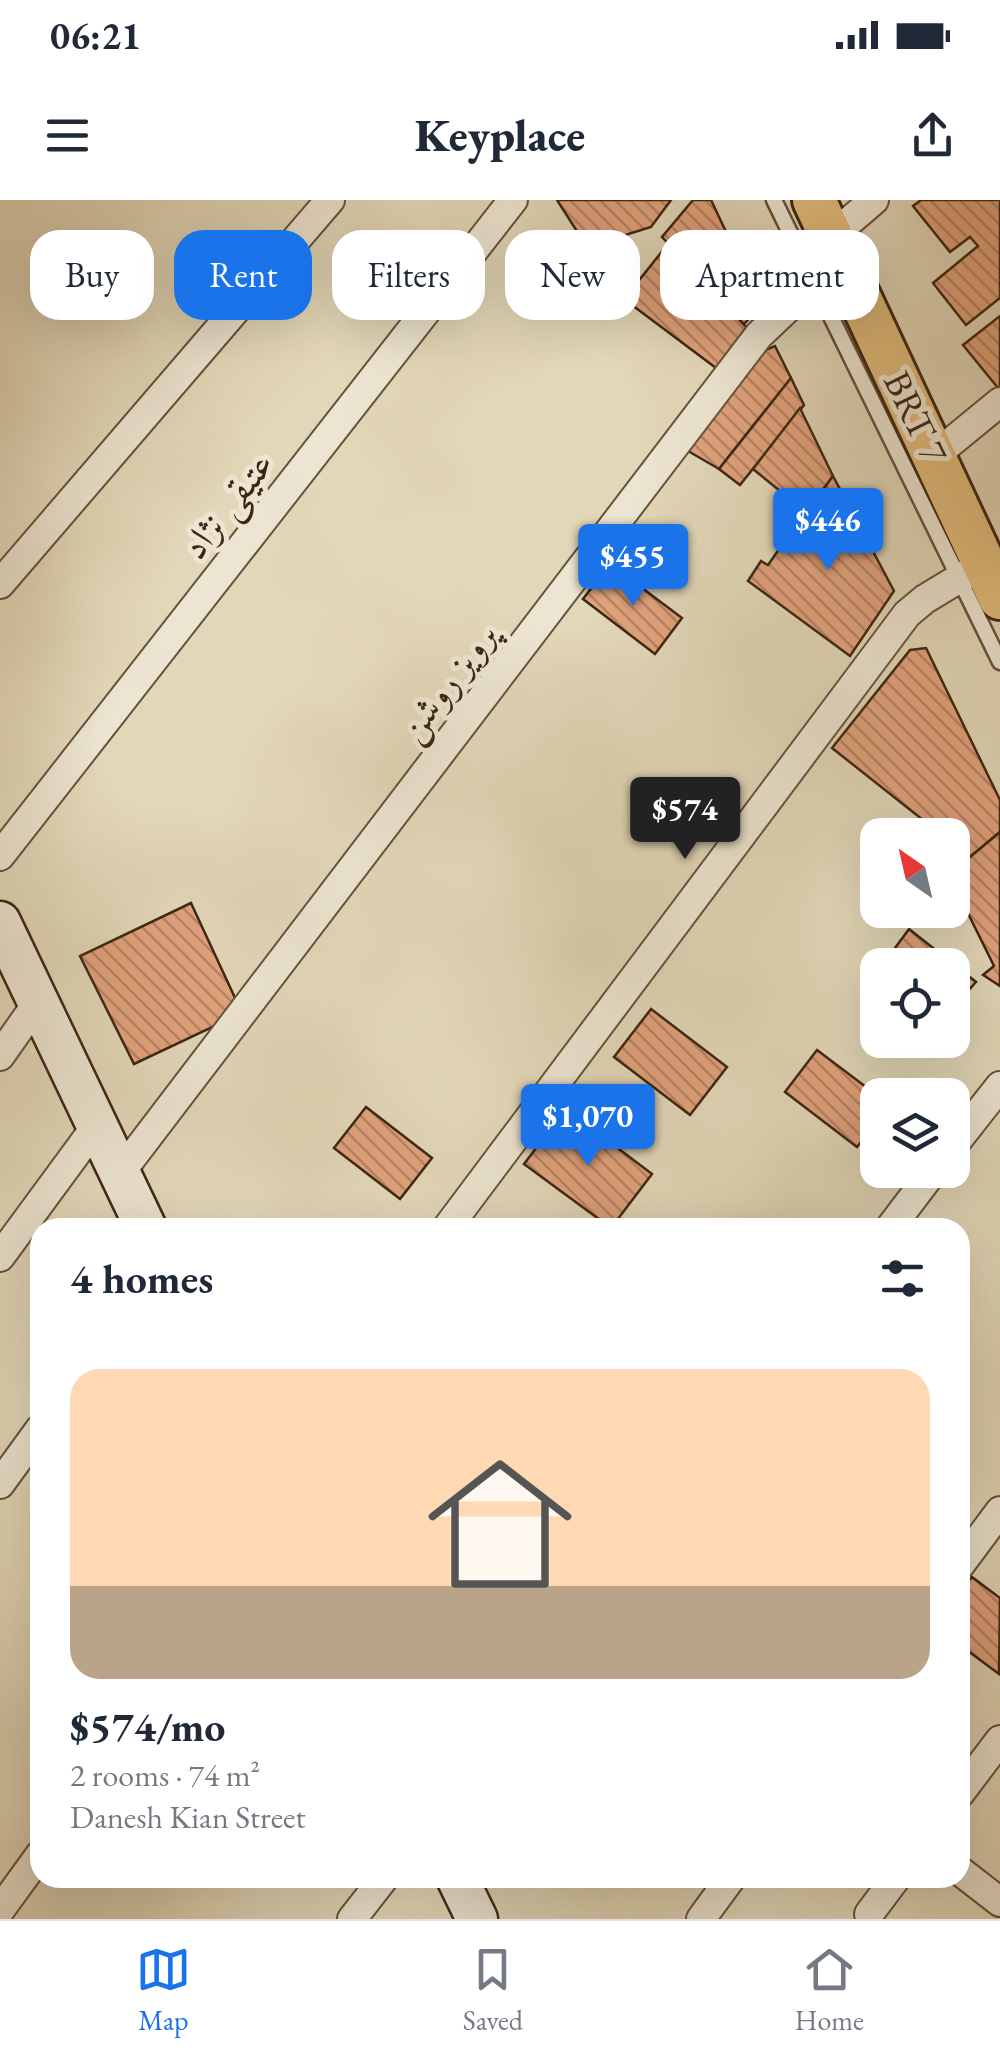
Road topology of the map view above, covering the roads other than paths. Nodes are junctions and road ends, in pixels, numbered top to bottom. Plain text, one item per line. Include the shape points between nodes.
1 (330, 200) edge
2 (514, 200) edge
3 (774, 200) edge
4 (874, 200) edge
5 (822, 219) edge
6 (788, 230) edge
7 (774, 320) edge
8 (835, 320) edge
9 (1000, 402) edge
10 (934, 457) junction
11 (980, 580) edge
12 (0, 584) edge
13 (1000, 662) edge
14 (0, 856) edge
15 (0, 922) edge
16 (38, 1002) junction
17 (0, 1056) edge
18 (1000, 1086) edge
19 (970, 1124) edge
20 (97, 1125) junction
21 (120, 1174) junction
22 (920, 1188) edge
23 (141, 1218) edge
24 (454, 1218) edge
25 (898, 1218) edge
26 (0, 1257) edge
27 (30, 1443) edge
28 (0, 1484) edge
29 (1000, 1510) edge
30 (970, 1551) edge
31 (1000, 1740) edge
32 (970, 1780) edge
33 (30, 1869) edge
34 (970, 1879) edge
35 (376, 1888) edge
36 (462, 1888) edge
37 (724, 1888) edge
38 (888, 1888) edge
39 (1000, 1902) edge
40 (0, 1910) edge
41 (869, 1914) dead end
42 (352, 1919) edge
43 (477, 1919) edge
44 (701, 1919) edge

1 - 12 street
2 - 14 street, عتیقی نژاد
3 - 6 lane, BRT 7
4 - 5 street
5 - 10 main road
7 - 21 street, پرویز روشن
8 - 11 lane, BRT 7
9 - 10 street
10 - 11 main road
11 - 13 lane, BRT 7
11 - 24 street via 906,614
15 - 16 main road
16 - 17 street
16 - 20 main road
18 - 19 street
20 - 21 main road
20 - 26 street
21 - 23 main road
22 - 25 street
27 - 28 street
29 - 30 street
31 - 32 street
33 - 40 street
34 - 39 street
35 - 42 street
36 - 43 main road
37 - 44 street
38 - 41 street

